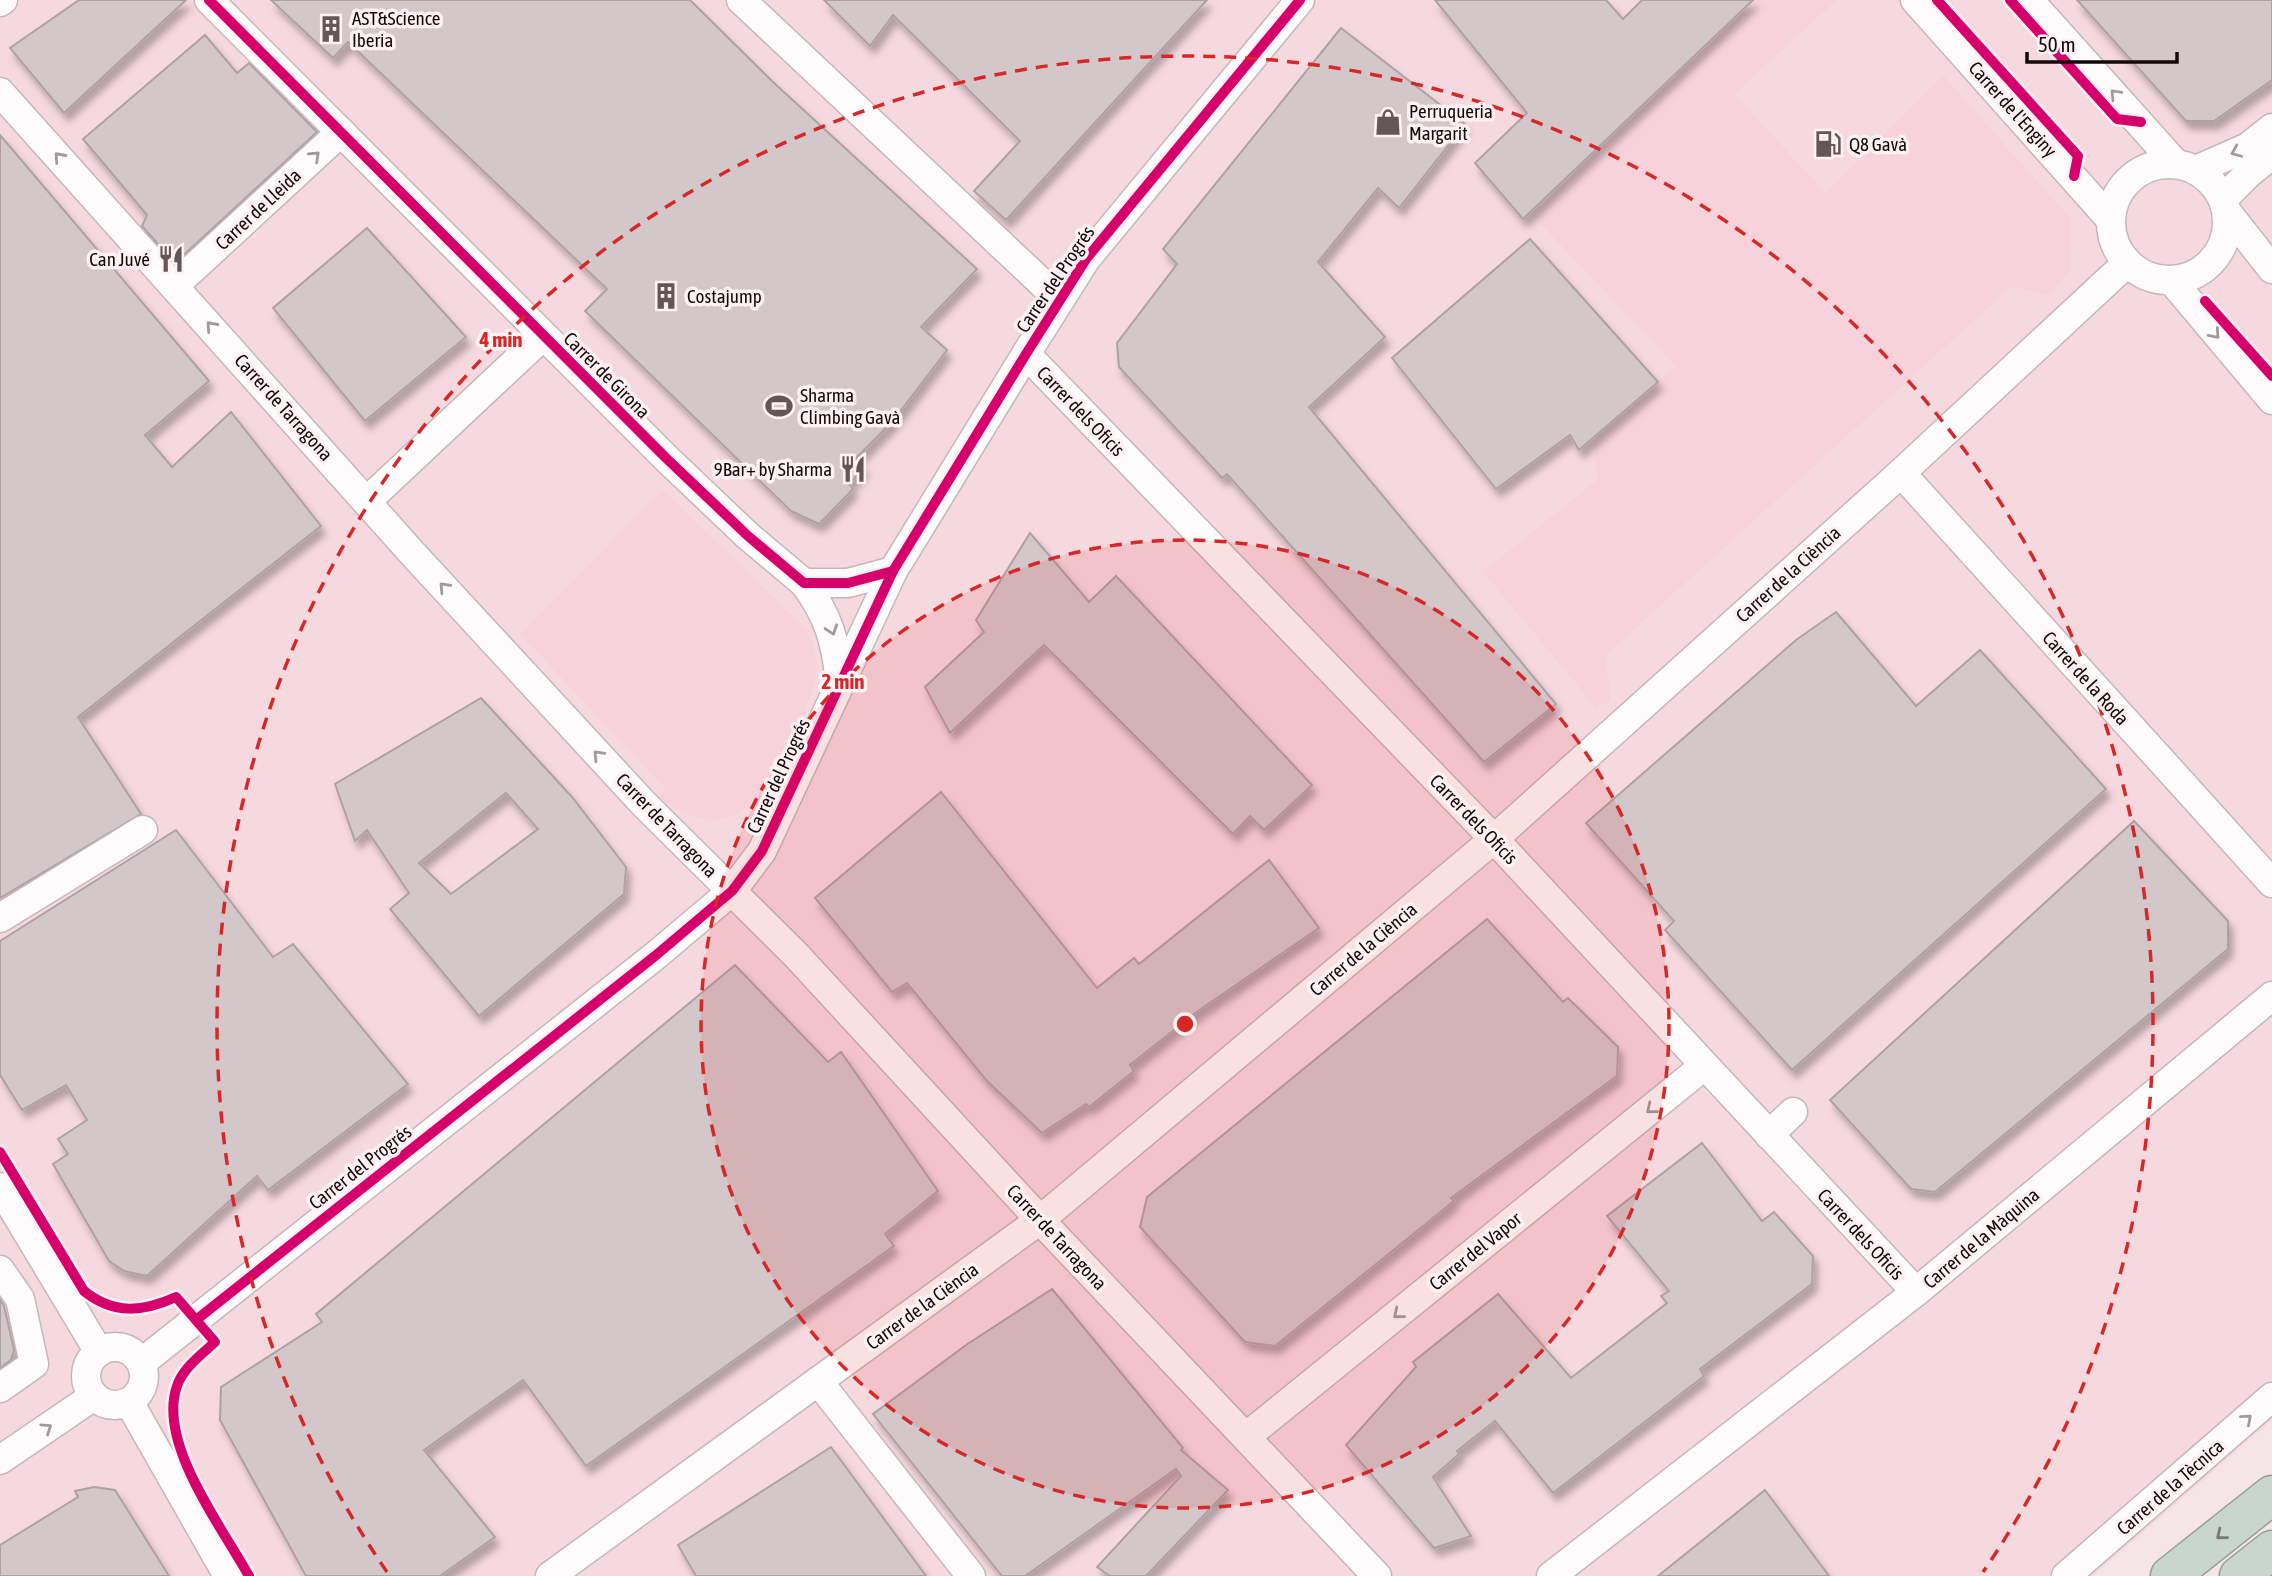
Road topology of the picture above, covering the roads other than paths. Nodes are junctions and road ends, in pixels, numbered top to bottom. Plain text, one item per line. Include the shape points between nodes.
1 (209, 0) edge
2 (741, 0) edge
3 (1300, 0) edge
4 (1915, 0) edge
5 (2029, 0) edge
6 (0, 92) edge
7 (2272, 128) edge
8 (341, 132) junction
9 (2272, 155) edge
10 (2186, 167) junction
11 (2225, 206) junction
12 (2110, 219) junction
13 (2127, 263) junction
14 (2272, 269) edge
15 (2172, 281) junction
16 (174, 286) junction
17 (1060, 300) junction
18 (543, 336) junction
19 (1026, 354) junction
20 (2272, 400) edge
21 (1901, 473) junction
22 (368, 500) junction
23 (894, 571) junction
24 (804, 583) junction
25 (840, 685) junction
26 (143, 830) dead end
27 (1494, 839) junction
28 (2272, 883) edge
29 (732, 891) junction
30 (0, 918) edge
31 (2272, 996) edge
32 (1704, 1066) junction
33 (1793, 1112) dead end
34 (1769, 1135) junction
35 (0, 1187) edge
36 (1040, 1220) junction
37 (0, 1270) edge
38 (1916, 1292) junction
39 (99, 1352) junction
40 (142, 1363) junction
41 (818, 1381) junction
42 (0, 1388) edge
43 (94, 1396) junction
44 (2272, 1397) edge
45 (129, 1402) junction
46 (1247, 1436) junction
47 (0, 1460) edge
48 (2272, 1495) edge
49 (2272, 1550) edge
50 (228, 1576) edge
51 (550, 1576) edge
52 (971, 1576) edge
53 (1377, 1576) edge
54 (1551, 1576) edge
55 (2066, 1576) edge
56 (2170, 1576) edge
57 (2239, 1576) edge

1 - 8 street, Carrer de Girona
2 - 17 street
3 - 17 street, Carrer del Progrés via 1086,258
4 - 12 street, Carrer de l'Enginy
10 -> 5 street
16 -> 6 street, Carrer de Tarragona
7 -> 10 street via 2248,147
16 -> 8 street, Carrer de Lleida
8 - 18 street, Carrer de Girona
9 - 11 street via 2249,173
10 - 11 street via 2212,182
10 - 12 street via 2146,168 2129,179 2117,195
11 - 14 street
11 - 15 street via 2223,246 2212,262 2192,276
12 - 13 street via 2113,240
13 - 15 street via 2140,273
13 - 21 street, Carrer de la Ciència
15 -> 20 street
22 -> 16 street, Carrer de Tarragona
17 - 19 street, Carrer del Progrés
18 - 22 street
18 - 24 street, Carrer de Girona via 738,527
19 - 23 street, Carrer del Progrés
19 - 27 street, Carrer dels Oficis
21 - 27 street, Carrer de la Ciència
21 - 28 street, Carrer de la Roda via 2158,776
29 -> 22 street, Carrer de Tarragona via 643,803
23 - 24 street via 848,583
23 - 25 street, Carrer del Progrés
24 -> 25 street, Carrer de Girona via 834,634
25 - 29 street, Carrer del Progrés via 762,851
26 - 30 street
27 - 32 street, Carrer dels Oficis
27 - 36 street, Carrer de la Ciència
29 - 36 street, Carrer de Tarragona
29 - 40 street, Carrer del Progrés
31 - 38 street, Carrer de la Màquina
32 - 34 street, Carrer dels Oficis
32 -> 46 street, Carrer del Vapor
33 - 34 street
34 - 38 street, Carrer dels Oficis
35 - 39 street
36 - 41 street, Carrer de la Ciència
36 - 46 street, Carrer de Tarragona
37 - 42 street via 20,1299 34,1364
38 - 54 street, Carrer de la Màquina
39 - 40 street via 124,1348
39 - 43 street via 86,1373
40 - 45 street via 144,1382
41 - 51 street, Carrer de la Ciència
41 - 52 street
43 - 45 street via 112,1406
47 -> 43 street
55 -> 44 street, Carrer de la Tècnica
45 - 50 street
46 - 53 street, Carrer de Tarragona
48 -> 56 highway
49 - 57 highway

